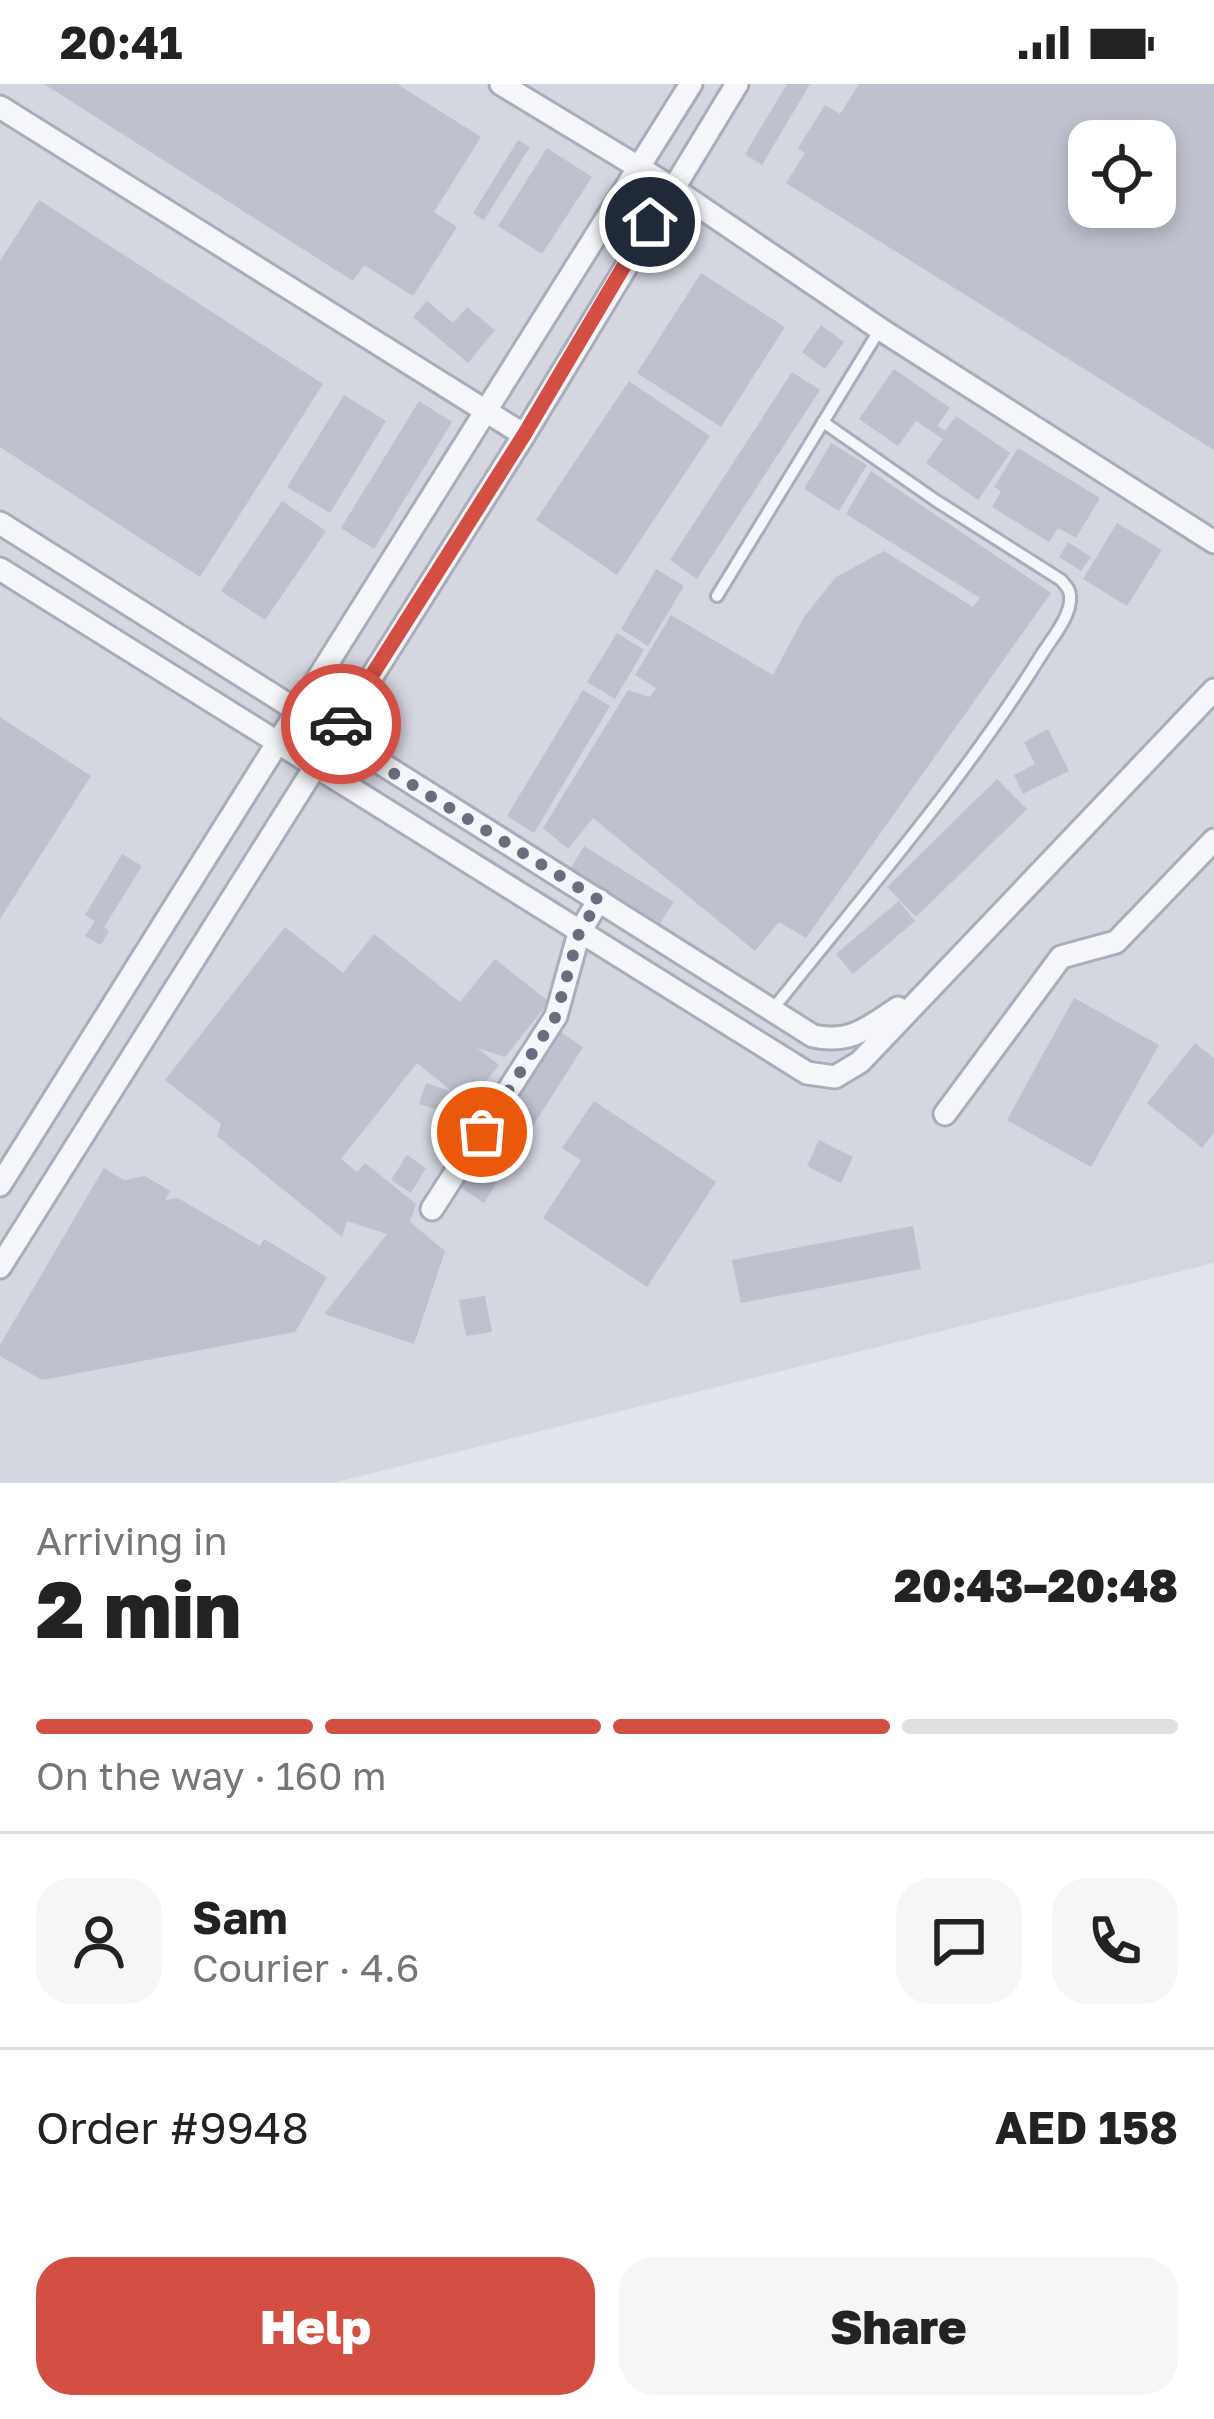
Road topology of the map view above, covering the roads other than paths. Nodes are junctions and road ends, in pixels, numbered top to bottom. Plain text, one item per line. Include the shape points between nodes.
1 (501, 84) edge
2 (691, 84) edge
3 (737, 84) edge
4 (0, 107) edge
5 (637, 169) junction
6 (671, 187) junction
7 (880, 329) junction
8 (486, 411) junction
9 (823, 422) junction
10 (524, 435) junction
11 (0, 523) edge
12 (1214, 542) edge
13 (0, 569) edge
14 (717, 596) dead end
15 (1214, 690) edge
16 (298, 710) junction
17 (333, 736) junction
18 (278, 743) junction
19 (314, 768) junction
20 (221, 833) junction
21 (1214, 839) edge
22 (257, 858) junction
23 (599, 900) junction
24 (579, 933) junction
25 (928, 988) junction
26 (773, 1009) junction
27 (67, 1080) junction
28 (104, 1100) junction
29 (945, 1114) dead end
30 (0, 1185) edge
31 (432, 1209) dead end
32 (0, 1267) edge

1 - 5 street
2 - 5 street
3 - 6 street
4 - 8 street
5 - 6 street
5 - 8 street
6 - 7 street
6 - 10 street
7 - 9 lane
7 - 12 street
8 - 10 street
8 - 16 street
9 - 14 lane
9 - 26 lane via 1061,580 1070,598 1024,684 959,776
10 - 17 street
11 - 16 street
13 - 18 street
15 - 25 street
16 - 17 street
16 - 18 street
17 - 19 street
17 - 23 street
18 - 19 street
18 - 20 street
19 - 22 street
19 - 24 street
20 - 22 street
20 - 27 street
21 - 29 street via 1115,941 1061,957
22 - 28 street
23 - 24 street
23 - 26 street
24 - 25 street via 807,1073 835,1077 860,1063
24 - 31 street via 556,1016
25 - 26 street via 853,1038 835,1041
27 - 28 street
27 - 30 street
28 - 32 street

